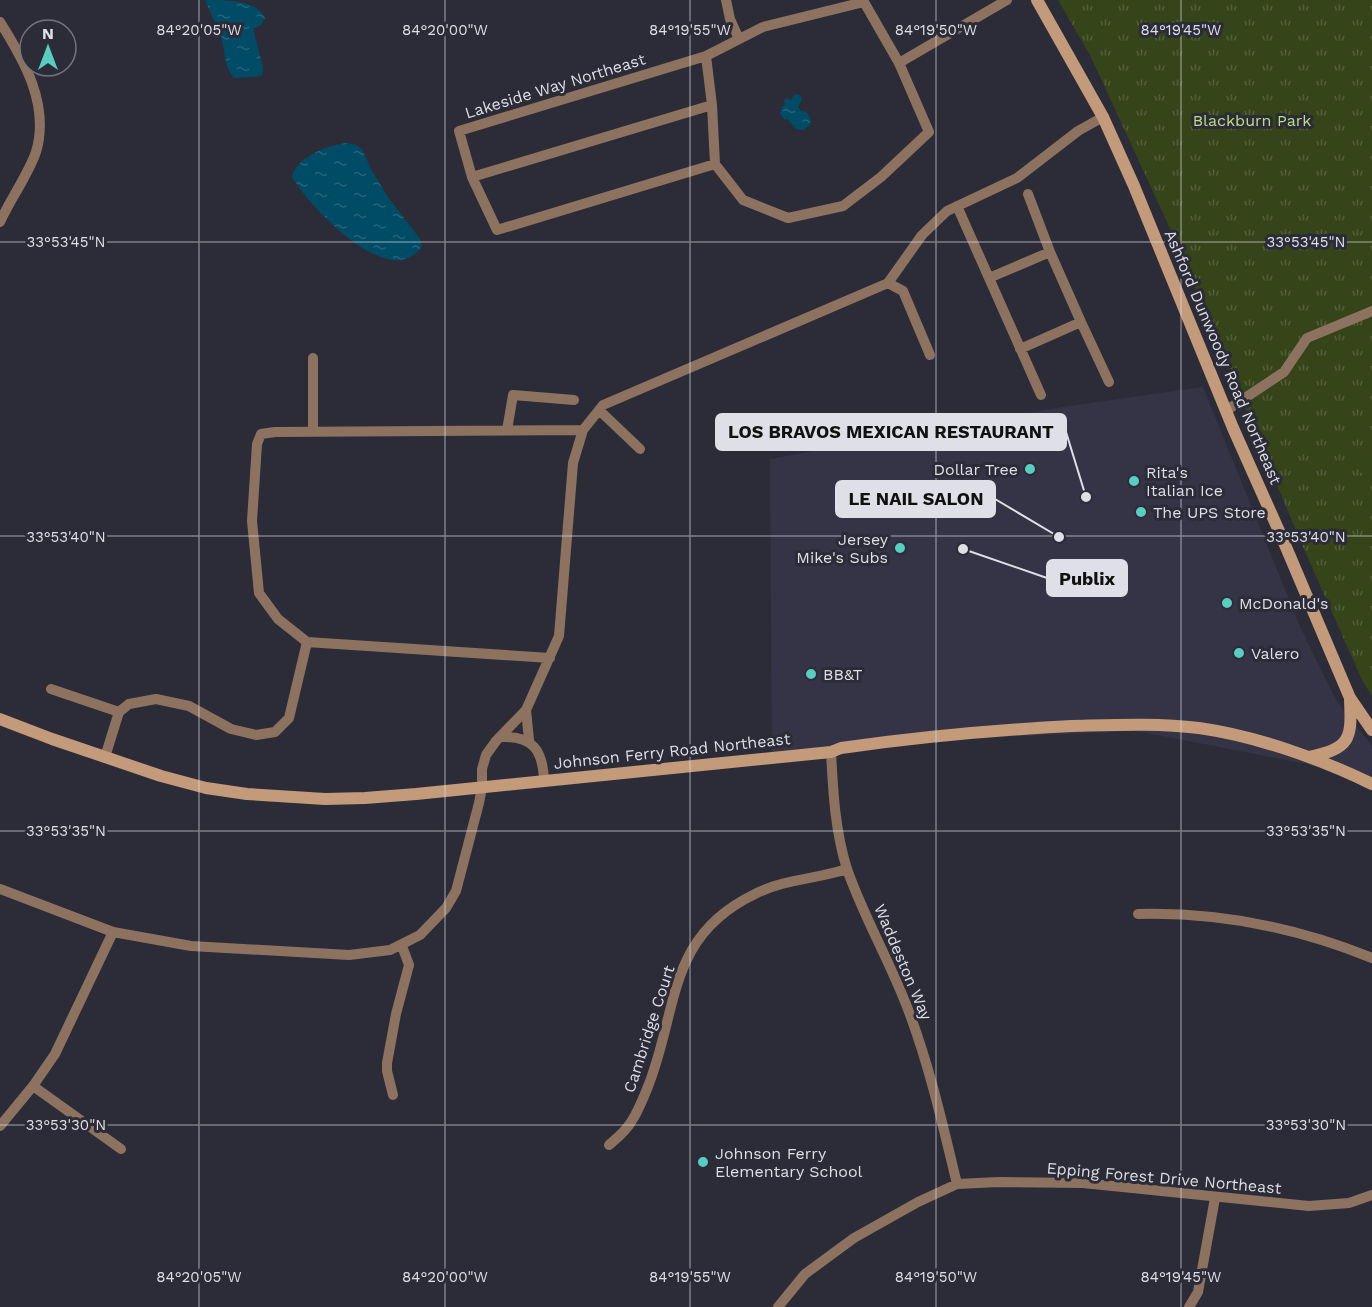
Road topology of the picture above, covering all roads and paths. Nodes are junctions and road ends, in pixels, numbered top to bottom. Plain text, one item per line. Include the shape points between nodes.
1 (726, 0) edge
2 (1007, 0) edge
3 (1037, 0) edge
4 (863, 1) edge
5 (0, 22) edge
6 (739, 39) junction
7 (706, 56) junction
8 (899, 63) junction
9 (712, 105) junction
10 (1103, 117) junction
11 (715, 164) junction
12 (472, 177) junction
13 (1028, 194) dead end
14 (957, 206) junction
15 (0, 222) edge
16 (1050, 252) junction
17 (989, 278) junction
18 (888, 283) junction
19 (1372, 311) edge
20 (1081, 322) junction
21 (1020, 349) junction
22 (930, 355) dead end
23 (313, 358) dead end
24 (1109, 382) dead end
25 (1041, 395) dead end
26 (574, 400) dead end
27 (599, 410) junction
28 (1227, 410) junction
29 (583, 429) junction
30 (507, 430) junction
31 (313, 432) junction
32 (640, 449) dead end
33 (306, 642) junction
34 (550, 658) junction
35 (51, 689) dead end
36 (1350, 698) junction
37 (526, 710) junction
38 (119, 712) junction
39 (0, 719) edge
40 (1372, 730) edge
41 (501, 737) junction
42 (529, 740) junction
43 (831, 752) junction
44 (105, 757) junction
45 (1309, 757) junction
46 (1350, 773) junction
47 (1372, 775) edge
48 (544, 781) junction
49 (1372, 784) edge
50 (482, 787) junction
51 (847, 869) junction
52 (0, 889) edge
53 (1138, 914) dead end
54 (112, 932) junction
55 (402, 946) junction
56 (1372, 958) edge
57 (33, 1086) junction
58 (393, 1095) dead end
59 (0, 1126) edge
60 (609, 1145) dead end
61 (121, 1149) dead end
62 (957, 1184) junction
63 (1372, 1195) edge
64 (1215, 1198) junction
65 (778, 1307) edge
66 (1189, 1307) edge

1 - 6 street
2 - 8 street
3 - 10 main road, Ashford Dunwoody Road Northeast
4 - 6 street, Lakeside Way Northeast via 763,27
4 - 8 street, Lakeside Way Northeast
5 - 15 street via 33,82 40,124 36,151
6 - 7 street, Lakeside Way Northeast
7 - 9 street
7 - 12 street, Lakeside Way Northeast via 459,131
8 - 11 street, Lakeside Way Northeast via 929,132 843,206 788,218 743,200
9 - 11 street
9 - 12 street
10 - 14 street via 1078,131 1017,178
10 - 28 main road, Ashford Dunwoody Road Northeast
11 - 12 street, Lakeside Way Northeast via 497,230
13 - 16 street
14 - 17 street
14 - 18 street via 946,211 922,235
16 - 17 street
16 - 20 street
17 - 21 street
18 - 22 street via 903,291
18 - 27 street
19 - 28 street via 1307,338 1284,372
20 - 21 street
20 - 24 street
21 - 25 street
23 - 31 street
26 - 30 street via 513,395
27 - 29 street
27 - 32 street
28 - 36 main road, Ashford Dunwoody Road Northeast
29 - 30 street
29 - 34 street via 573,463 559,636
30 - 31 street
31 - 33 street via 261,434 252,521 259,593 278,619
33 - 34 street
33 - 38 street via 289,718 275,732 256,735 231,729 189,706 156,699 129,704
34 - 37 street
35 - 38 street
36 - 40 main road, Ashford Dunwoody Road Northeast
36 - 45 main road via 1348,737 1337,749
37 - 41 street
37 - 42 street
38 - 44 street
39 - 44 main road, Johnson Ferry Road Northeast
41 - 42 street
41 - 50 street via 486,755
42 - 48 street via 543,764
43 - 45 main road, Johnson Ferry Road Northeast via 916,738 1144,723 1201,728
43 - 48 main road, Johnson Ferry Road Northeast
43 - 51 street, Waddeston Way via 834,810
44 - 50 main road, Johnson Ferry Road Northeast via 206,788 276,796 364,798
45 - 46 main road, Johnson Ferry Road Northeast
46 - 47 main road
46 - 49 main road
48 - 50 main road, Johnson Ferry Road Northeast
50 - 55 street via 456,891 435,921
51 - 60 street, Cambridge Court via 756,893 704,931 677,984 654,1073 638,1111
51 - 62 street, Waddeston Way via 914,1024 936,1094
52 - 54 street
53 - 56 street via 1179,913 1267,925 1331,941
54 - 55 street via 191,946 321,954 374,954
54 - 57 street via 56,1054
55 - 58 street via 409,965 387,1063
57 - 59 street
57 - 61 street
62 - 64 street, Epping Forest Drive Northeast via 1083,1183
62 - 65 street, Epping Forest Drive Northeast via 854,1238 806,1274
63 - 64 street, Epping Forest Drive Northeast via 1349,1203 1309,1206
64 - 66 street via 1198,1292

